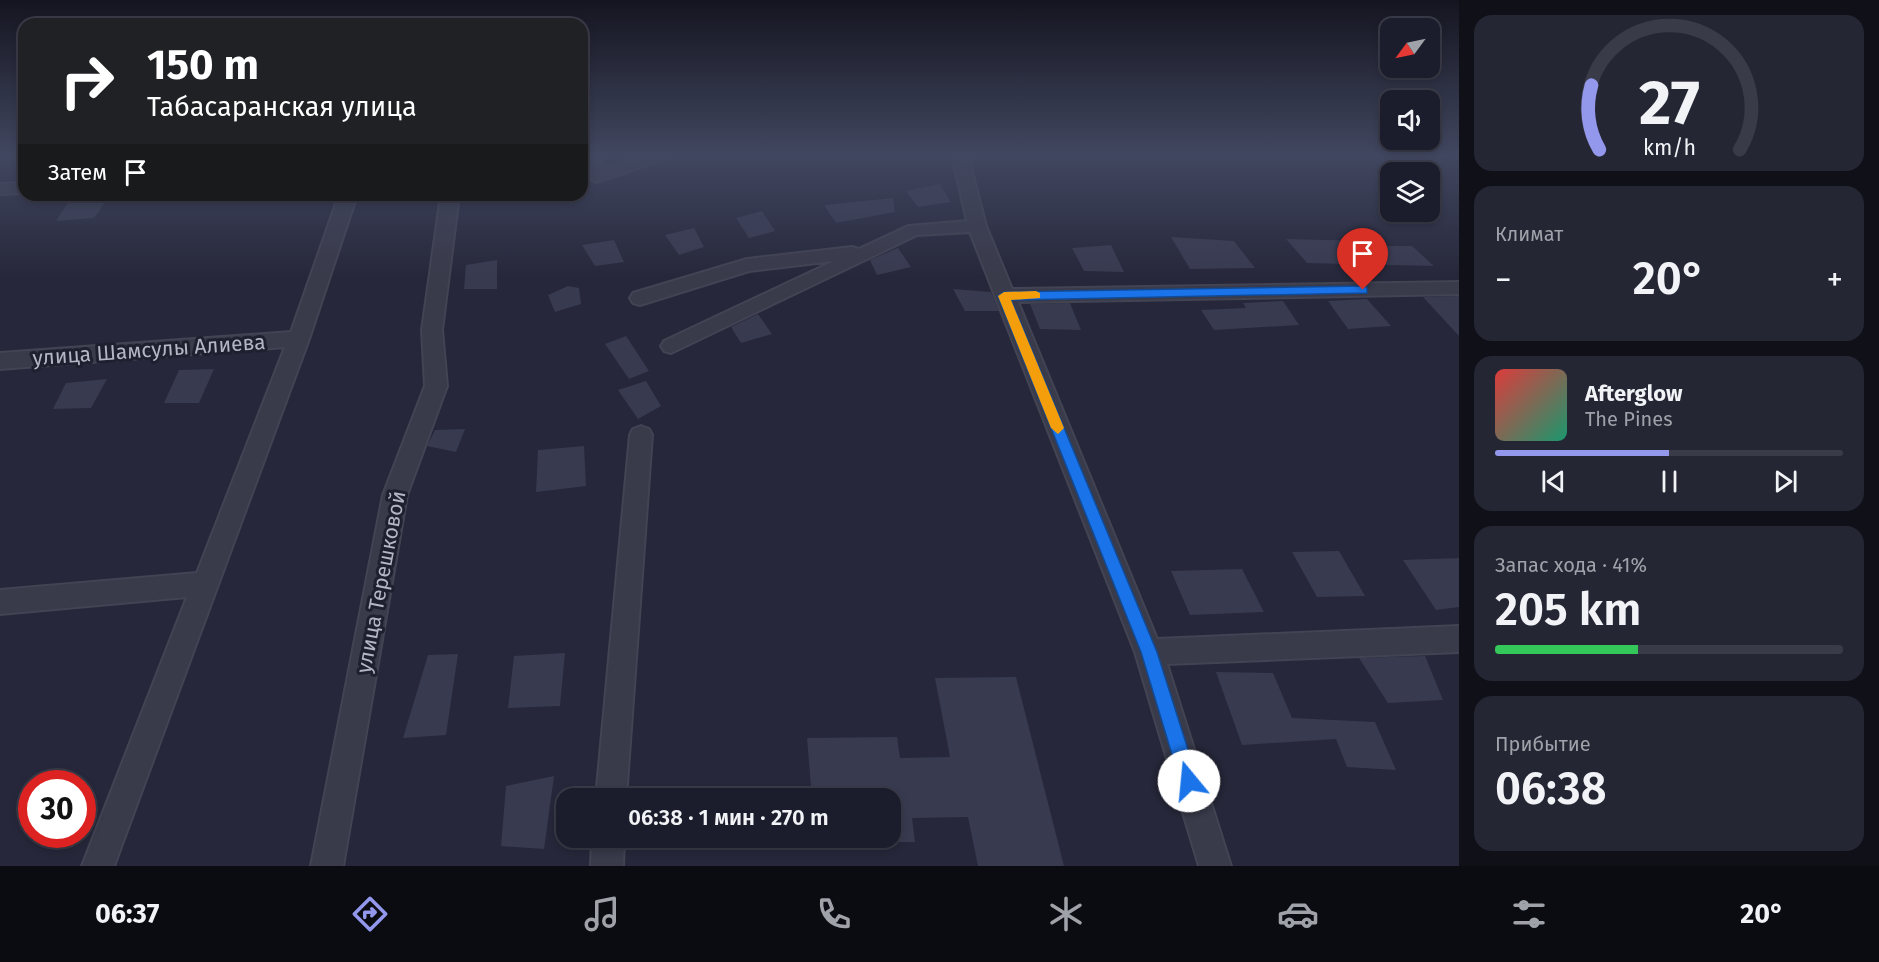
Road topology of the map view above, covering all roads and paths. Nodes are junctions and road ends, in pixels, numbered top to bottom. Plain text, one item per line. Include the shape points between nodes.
1 (970, 196) edge
2 (346, 201) edge
3 (449, 201) edge
4 (977, 226) junction
5 (868, 251) junction
6 (1459, 288) edge
7 (1004, 296) junction
8 (640, 298) dead end
9 (299, 339) junction
10 (671, 346) dead end
11 (0, 361) edge
12 (641, 435) dead end
13 (206, 584) junction
14 (0, 602) edge
15 (1459, 639) edge
16 (1149, 652) junction
17 (612, 788) edge
18 (608, 848) edge
19 (98, 866) edge
20 (327, 866) edge
21 (607, 866) edge
22 (1215, 866) edge

1 - 4 street
2 - 9 street
3 - 20 street, улица Терешковой via 432,330 436,386 395,495
4 - 5 street via 914,230
4 - 7 street
5 - 8 street via 747,265
5 - 10 street
6 - 7 street
7 - 16 street
9 - 11 street, улица Шамсулы Алиева
9 - 13 street
12 - 17 street
13 - 14 street
13 - 19 street
15 - 16 street
16 - 22 street
18 - 21 street

